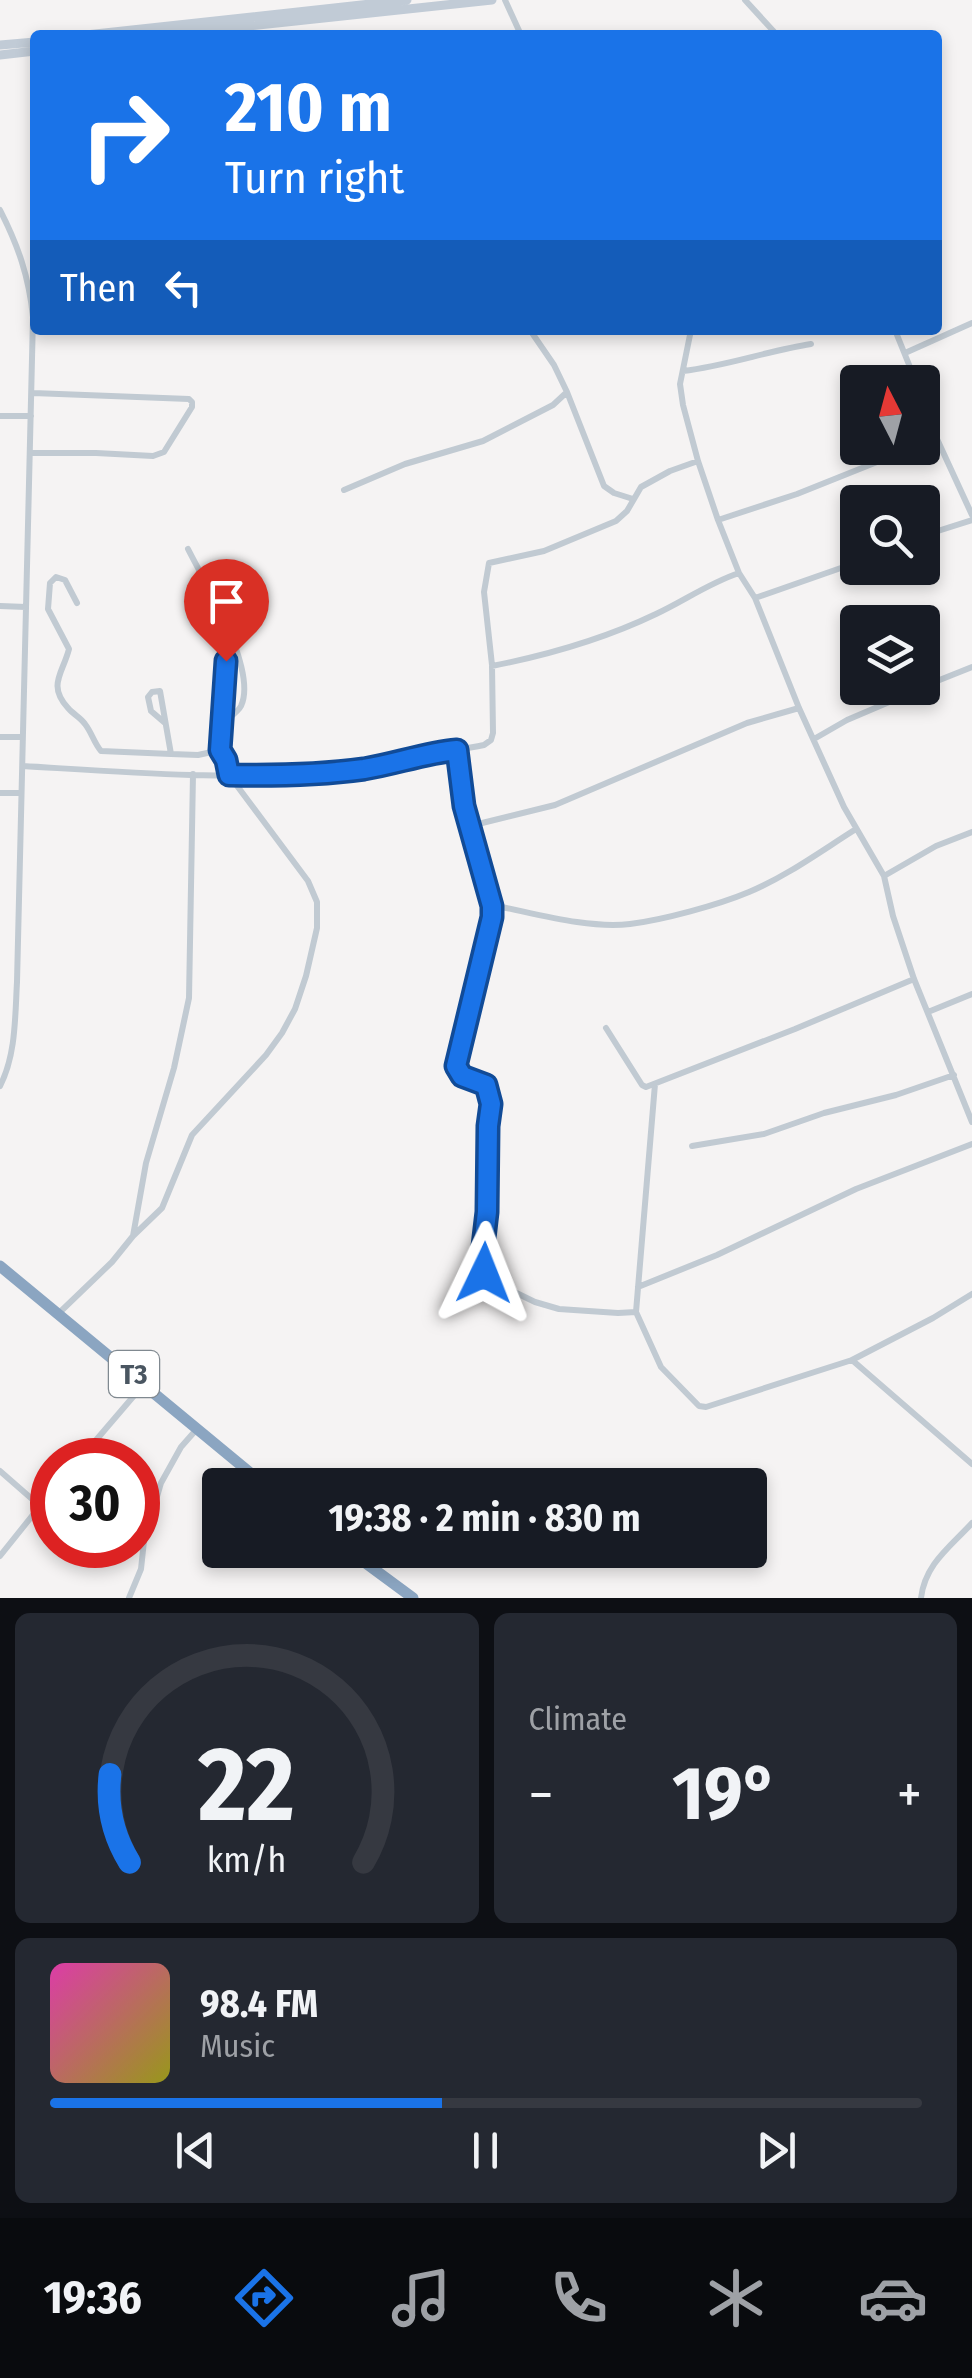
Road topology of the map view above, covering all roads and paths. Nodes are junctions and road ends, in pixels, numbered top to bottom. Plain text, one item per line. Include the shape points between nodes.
1 (407, 0) edge
2 (492, 0) edge
3 (505, 0) edge
4 (745, 0) edge
5 (143, 30) edge
6 (213, 30) edge
7 (519, 30) edge
8 (772, 30) edge
9 (30, 42) edge
10 (0, 45) edge
11 (30, 52) edge
12 (0, 56) edge
13 (0, 210) edge
14 (30, 294) edge
15 (972, 323) edge
16 (31, 335) edge
17 (533, 335) edge
18 (691, 335) edge
19 (897, 335) edge
20 (811, 344) dead end
21 (905, 352) junction
22 (910, 365) edge
23 (683, 371) junction
24 (567, 392) junction
25 (32, 394) junction
26 (0, 416) edge
27 (32, 416) junction
28 (940, 446) edge
29 (30, 453) junction
30 (698, 461) junction
31 (870, 465) edge
32 (344, 490) dead end
33 (633, 499) junction
34 (972, 518) edge
35 (718, 520) junction
36 (940, 530) edge
37 (188, 548) dead end
38 (840, 568) edge
39 (739, 573) junction
40 (754, 598) junction
41 (77, 603) dead end
42 (0, 606) edge
43 (26, 607) junction
44 (228, 630) junction
45 (492, 666) junction
46 (972, 667) edge
47 (940, 680) edge
48 (883, 705) edge
49 (799, 708) junction
50 (165, 723) junction
51 (223, 723) junction
52 (0, 737) edge
53 (22, 737) junction
54 (814, 739) junction
55 (220, 750) junction
56 (457, 750) junction
57 (171, 754) junction
58 (22, 766) junction
59 (193, 774) junction
60 (229, 775) junction
61 (0, 792) edge
62 (21, 793) junction
63 (470, 826) junction
64 (856, 829) junction
65 (972, 832) edge
66 (884, 876) junction
67 (492, 906) junction
68 (914, 980) junction
69 (972, 994) edge
70 (928, 1012) junction
71 (606, 1028) dead end
72 (954, 1075) junction
73 (655, 1084) junction
74 (0, 1086) edge
75 (972, 1122) edge
76 (972, 1144) edge
77 (692, 1146) dead end
78 (134, 1236) junction
79 (0, 1266) edge
80 (638, 1287) junction
81 (972, 1294) edge
82 (636, 1312) junction
83 (58, 1313) junction
84 (852, 1360) junction
85 (144, 1383) junction
86 (197, 1428) junction
87 (98, 1438) edge
88 (972, 1464) edge
89 (245, 1468) edge
90 (0, 1472) edge
91 (30, 1498) edge
92 (30, 1518) edge
93 (972, 1523) edge
94 (0, 1556) edge
95 (372, 1568) edge
96 (130, 1598) edge
97 (413, 1598) edge
98 (921, 1598) edge

1 - 5 street
2 - 6 street
3 - 7 street
4 - 8 street
9 - 10 street
11 - 12 street
13 - 14 street
15 - 21 street
16 - 25 street
17 - 24 street
18 - 23 street
19 - 21 street
20 - 23 street
21 - 22 street
23 - 30 street via 683,405
24 - 32 street via 483,442
24 - 33 street via 604,486
25 - 27 street
25 - 29 street via 162,396 189,399 192,407 172,442 153,456
26 - 27 street
27 - 29 street
28 - 34 street
29 - 43 street
30 - 33 street via 656,478
30 - 35 street
31 - 35 street
33 - 45 street via 616,521 544,551 488,563 484,592
34 - 36 street
35 - 39 street
37 - 44 street
38 - 40 street
39 - 40 street
39 - 45 street via 612,632
40 - 49 street
41 - 57 street via 65,580 56,577 48,609 68,649 56,688 65,706 84,722 101,752
42 - 43 street
43 - 53 street
44 - 51 street
44 - 51 street via 240,656 244,696
45 - 56 street via 494,734 484,745
46 - 47 street
48 - 54 street
49 - 54 street
49 - 63 street via 747,723 555,805
50 - 50 street via 160,691 156,690 148,704
50 - 57 street
51 - 55 street
52 - 53 street
53 - 58 street
54 - 64 street
55 - 57 street
55 - 60 street
56 - 60 street via 327,773
56 - 63 street
58 - 59 street
58 - 62 street
59 - 60 street
59 - 78 street via 189,998
60 - 78 street via 308,881 318,902 317,928 282,1033 192,1135 162,1208
61 - 62 street
62 - 74 street via 14,1034
63 - 67 street
64 - 66 street
64 - 67 street via 748,893 628,924
65 - 66 street
66 - 68 street
67 - 82 street via 456,1066 462,1076 486,1085 491,1104 484,1273 559,1309
68 - 70 street
68 - 73 street
69 - 70 street
70 - 72 street
71 - 73 street via 642,1085
72 - 75 street
72 - 77 street via 764,1134
73 - 80 street
76 - 80 street
78 - 83 street
79 - 83 highway, T3
80 - 82 street
81 - 84 street
82 - 84 street via 661,1367 699,1406
83 - 85 highway, T3
84 - 88 street
85 - 86 highway, T3
85 - 87 street
86 - 89 highway, T3
86 - 96 street via 161,1483
90 - 91 street
92 - 94 street
93 - 98 street via 927,1572
95 - 97 highway

